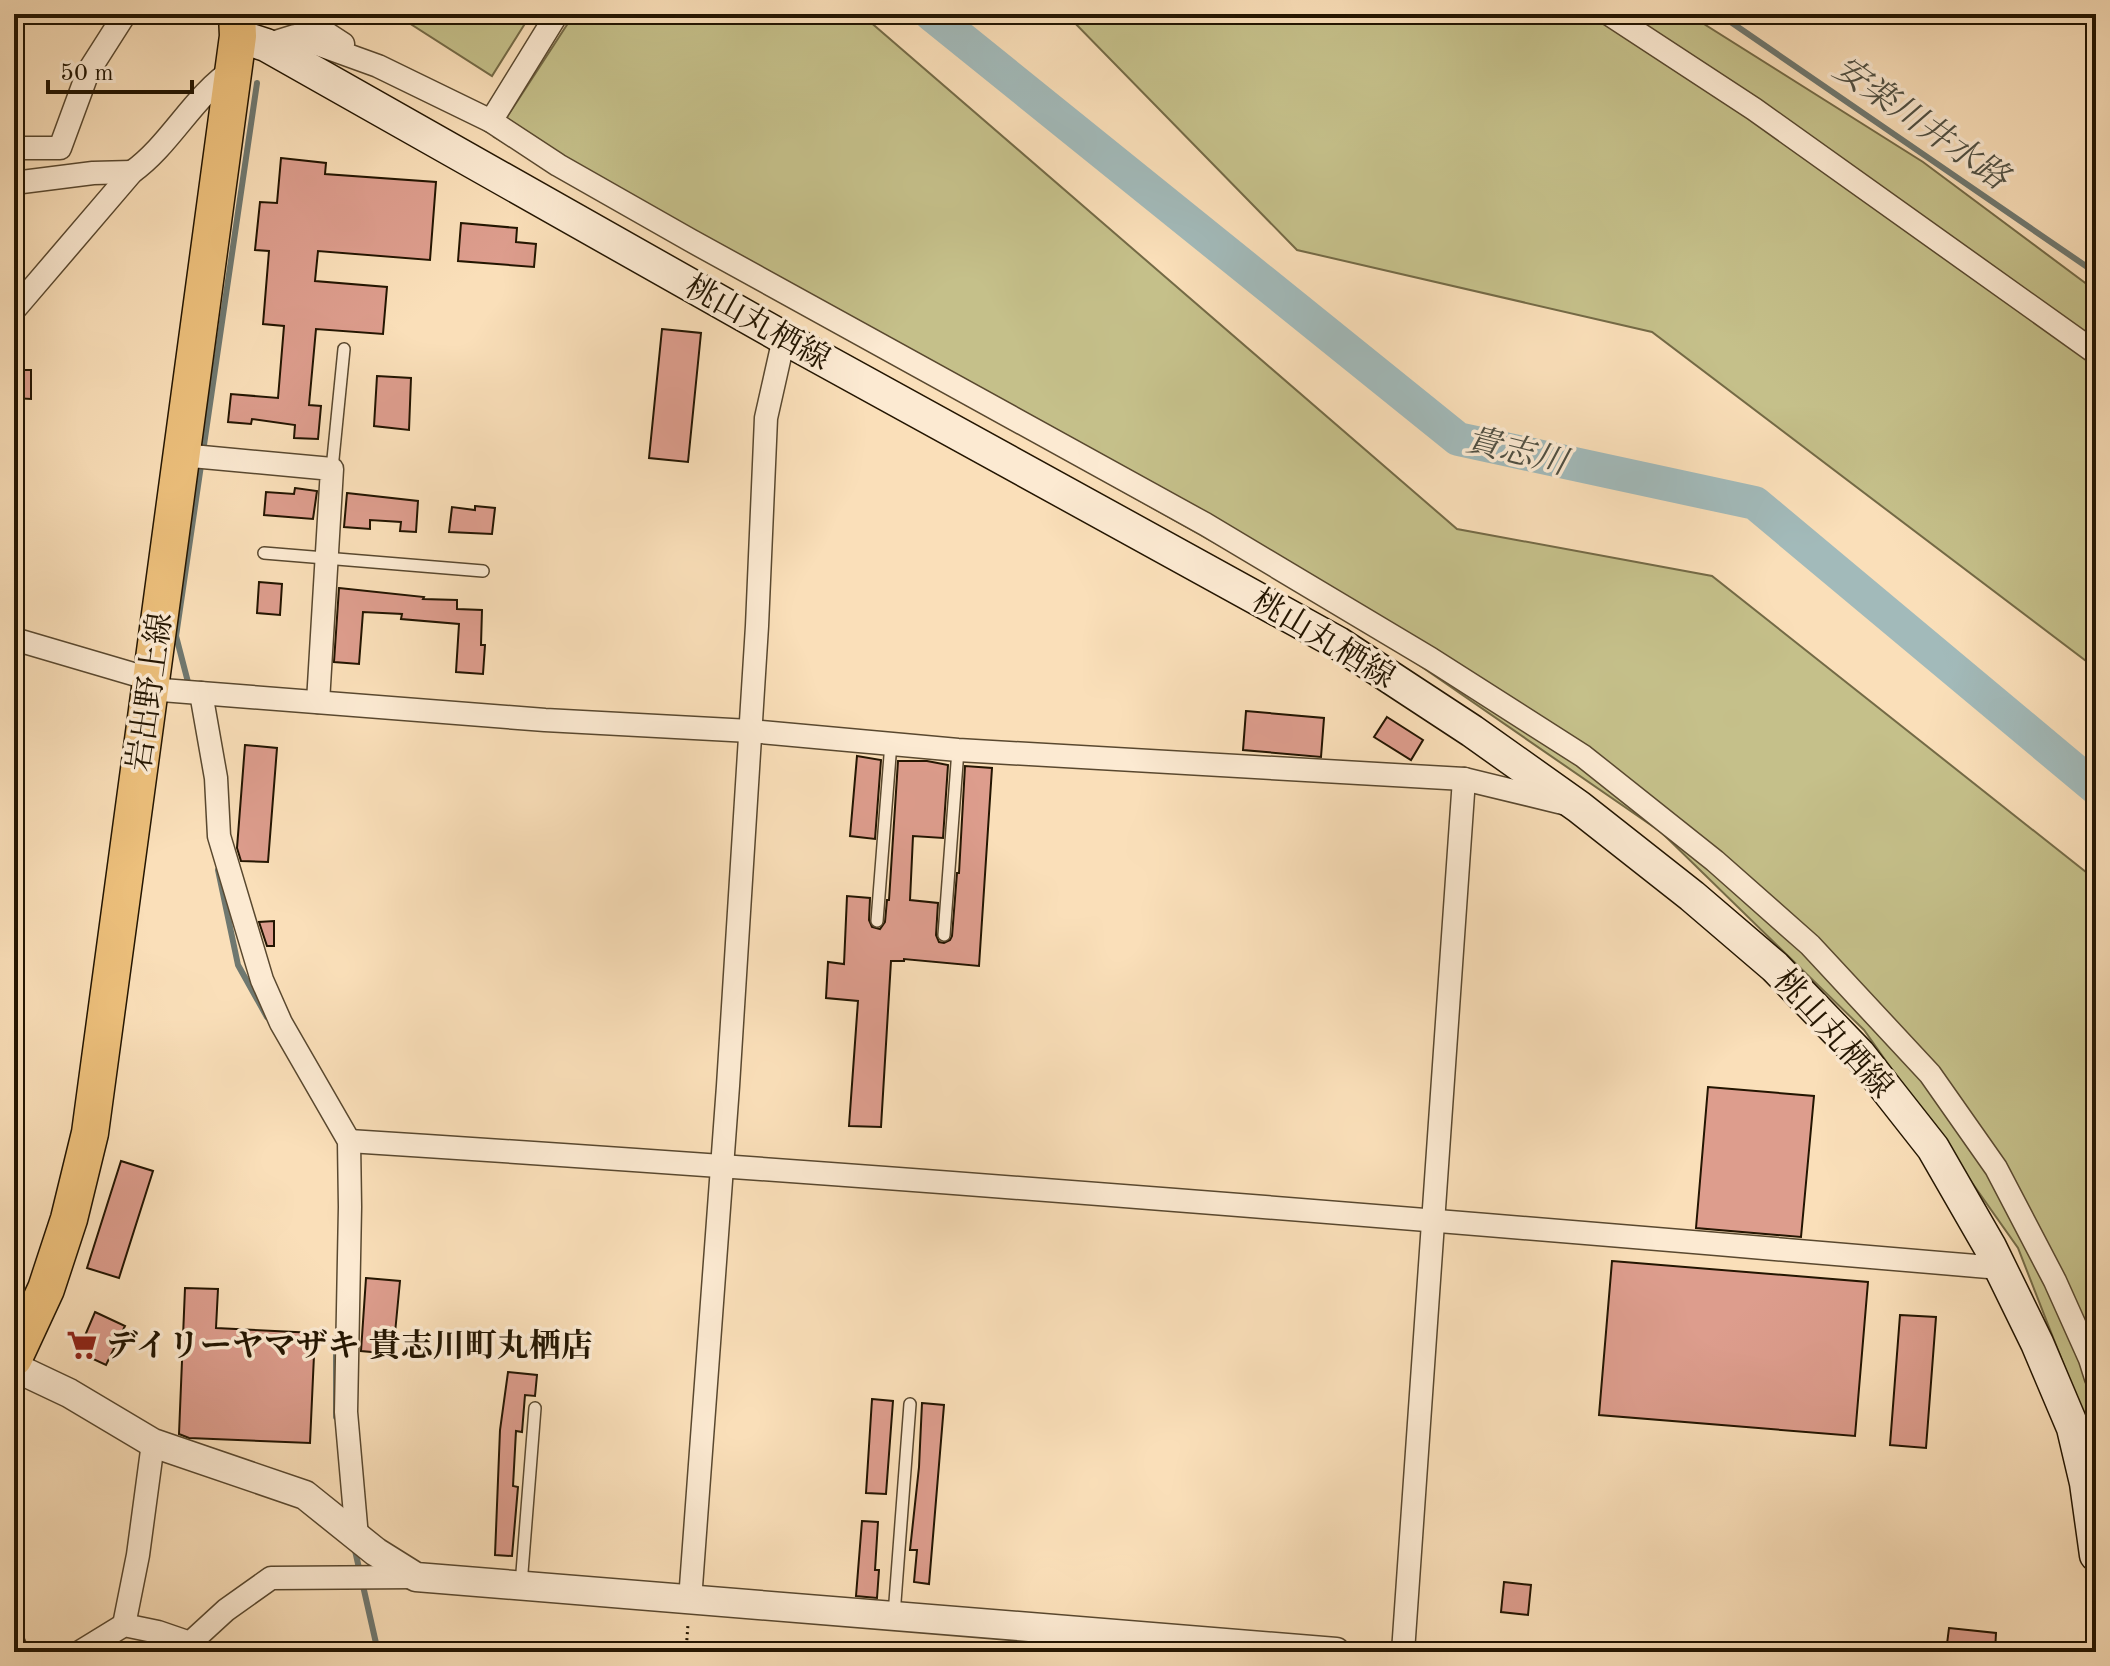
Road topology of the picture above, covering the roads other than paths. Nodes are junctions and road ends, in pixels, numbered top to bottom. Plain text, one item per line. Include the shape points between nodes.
1 (125, 14) edge
2 (297, 14) edge
3 (557, 14) edge
4 (1609, 14) edge
5 (244, 41) edge
6 (378, 66) junction
7 (491, 121) junction
8 (14, 148) edge
9 (132, 172) junction
10 (14, 183) edge
11 (14, 310) edge
12 (784, 338) junction
13 (344, 349) dead end
14 (2096, 353) edge
15 (181, 455) junction
16 (332, 469) junction
17 (264, 553) dead end
18 (327, 558) junction
19 (483, 571) dead end
20 (14, 639) edge
21 (149, 684) junction
22 (201, 693) junction
23 (318, 702) junction
24 (750, 731) junction
25 (891, 742) junction
26 (958, 750) junction
27 (1464, 779) junction
28 (1579, 807) junction
29 (877, 921) dead end
30 (944, 935) dead end
31 (349, 1141) junction
32 (721, 1164) junction
33 (1433, 1219) junction
34 (2000, 1268) junction
35 (14, 1358) edge
36 (14, 1367) edge
37 (2096, 1378) edge
38 (910, 1404) dead end
39 (535, 1408) dead end
40 (153, 1443) junction
41 (357, 1537) junction
42 (2096, 1555) edge
43 (416, 1577) junction
44 (521, 1586) junction
45 (690, 1600) junction
46 (894, 1616) junction
47 (124, 1625) junction
48 (14, 1644) edge
49 (17, 1652) edge
50 (80, 1652) edge
51 (1336, 1652) edge
52 (1403, 1652) edge

1 - 8 street via 88,72 60,148
2 - 6 street
3 - 7 street
4 - 14 street via 1754,109
5 - 6 street via 295,36
5 - 9 street via 151,159
5 - 12 main road, 桃山丸栖線
5 - 15 main road, 岩出野上線
6 - 7 street
7 - 37 street via 690,240 1205,524 1583,756 1810,945 1930,1074 1996,1168 2055,1281
9 - 10 street
9 - 11 street
12 - 24 street via 766,418
12 - 28 main road, 桃山丸栖線 via 1338,643
13 - 16 lane
15 - 16 street
15 - 21 main road, 岩出野上線
16 - 18 street
17 - 18 lane
18 - 19 lane
18 - 23 street
20 - 21 street
21 - 22 street
21 - 35 main road, 岩出野上線 via 90,1133 69,1219
22 - 23 street
22 - 31 street via 216,778 219,836 262,980
23 - 24 street
24 - 25 street
24 - 32 street
25 - 26 street
25 - 29 lane
26 - 27 street
26 - 30 lane
27 - 28 street
27 - 33 street
28 - 34 main road, 桃山丸栖線 via 1775,967 1859,1054 1933,1148
31 - 32 street
31 - 41 street via 346,1412
32 - 33 street
32 - 45 street
33 - 34 street
33 - 52 street
34 - 42 main road, 桃山丸栖線 via 2073,1428
36 - 40 street
38 - 46 lane
39 - 44 lane
40 - 41 street via 305,1495
40 - 47 street
41 - 43 street
43 - 44 street
43 - 47 street via 271,1578 190,1643
44 - 45 street
45 - 46 street
46 - 51 street
47 - 50 street
48 - 49 street

